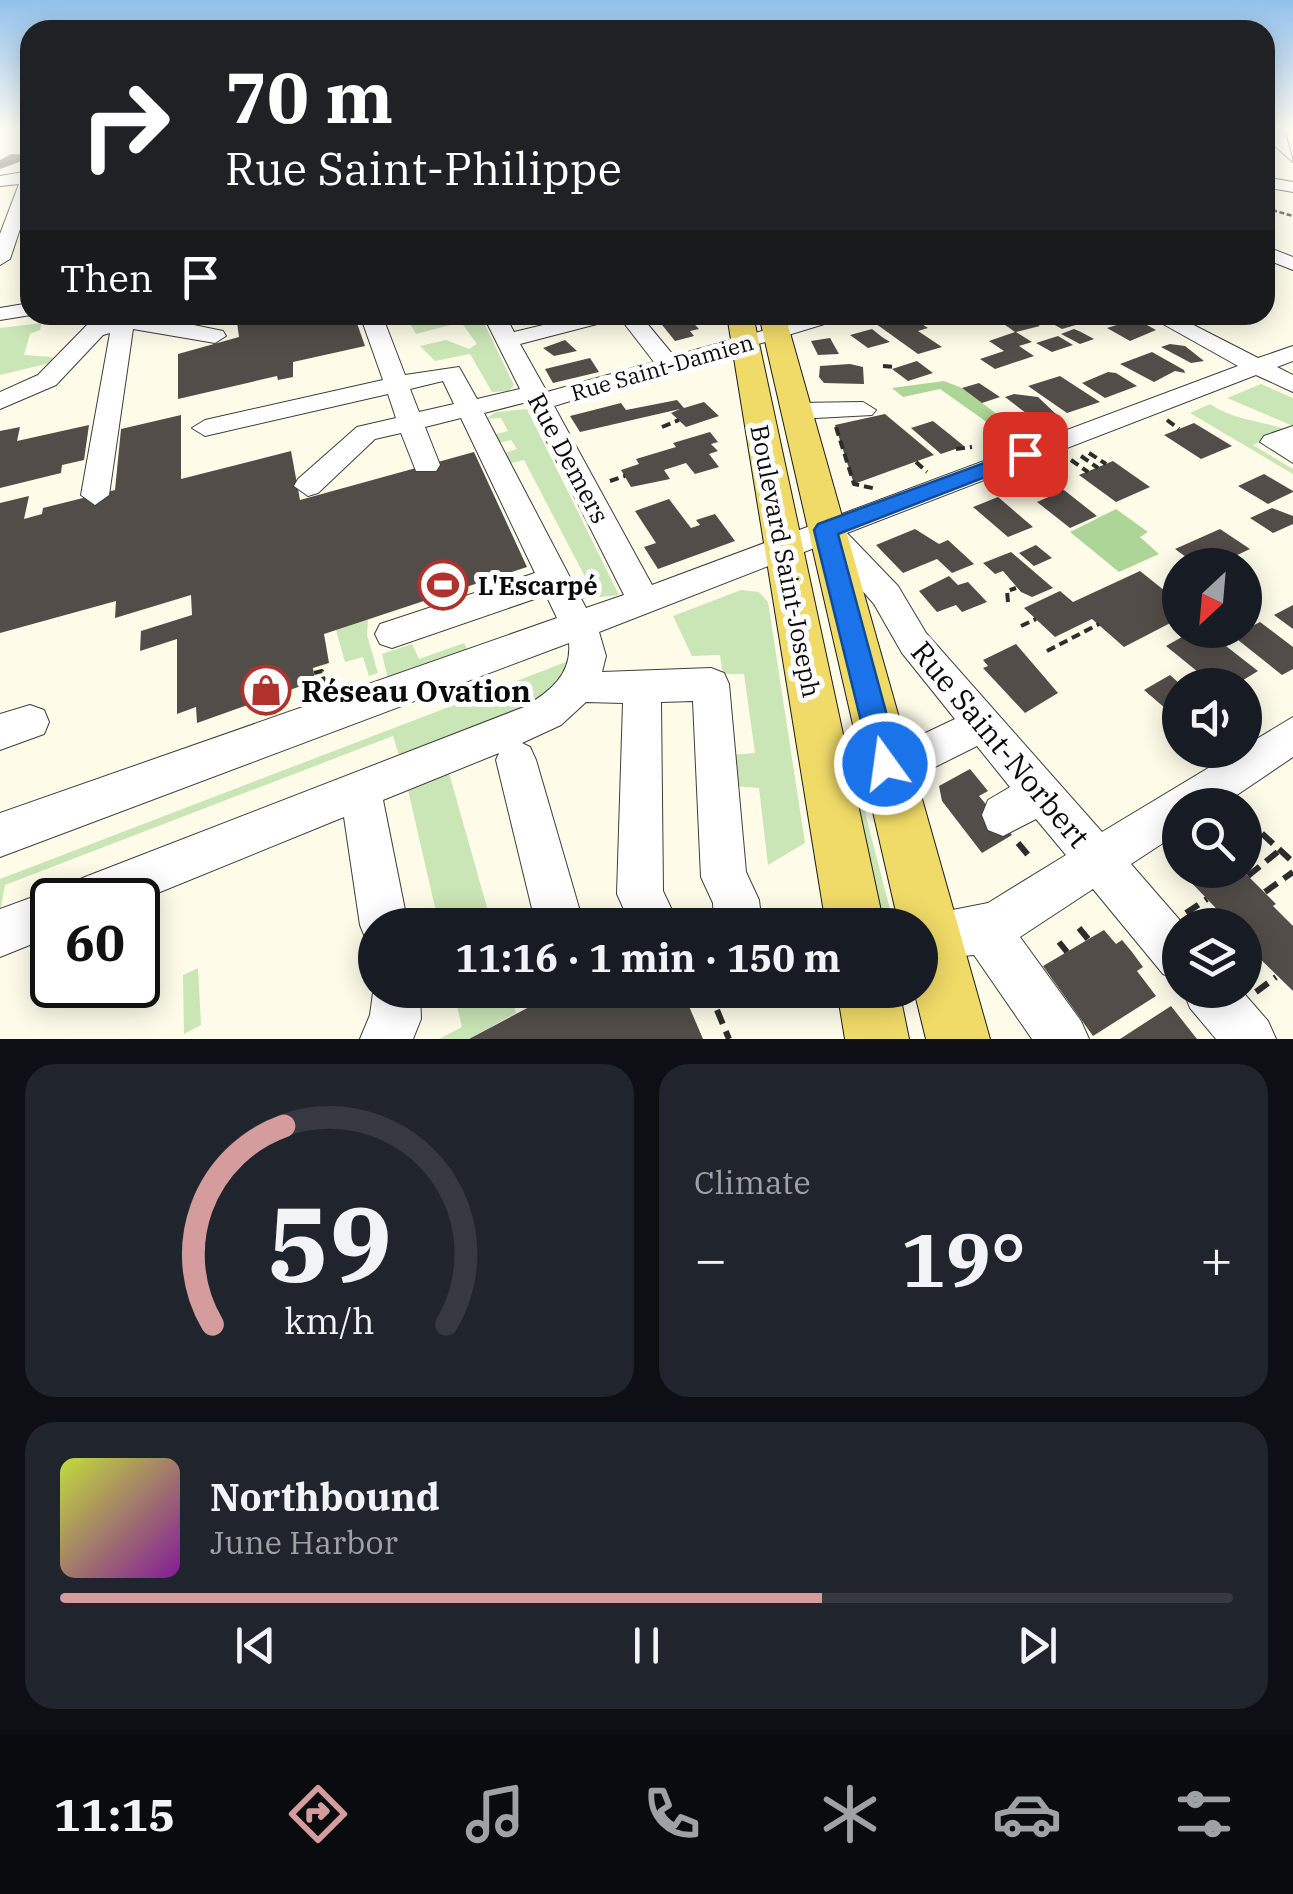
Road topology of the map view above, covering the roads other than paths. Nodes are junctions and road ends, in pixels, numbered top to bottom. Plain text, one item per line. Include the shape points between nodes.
1 (20, 205) edge
2 (0, 259) edge
3 (115, 325) edge
4 (123, 325) edge
5 (143, 325) edge
6 (374, 325) edge
7 (499, 325) edge
8 (570, 325) edge
9 (637, 325) edge
10 (802, 325) edge
11 (1177, 325) edge
12 (770, 334) edge
13 (215, 336) dead end
14 (507, 340) junction
15 (1293, 353) edge
16 (670, 366) junction
17 (1257, 367) junction
18 (395, 384) junction
19 (1293, 385) edge
20 (537, 398) junction
21 (0, 401) edge
22 (468, 408) junction
23 (797, 411) junction
24 (856, 416) road end
25 (409, 422) junction
26 (205, 428) dead end
27 (1293, 434) edge
28 (1293, 454) edge
29 (932, 460) road end
30 (426, 465) dead end
31 (957, 480) junction
32 (308, 486) dead end
33 (95, 496) dead end
34 (805, 540) junction
35 (552, 580) junction
36 (644, 602) junction
37 (577, 626) junction
38 (392, 634) dead end
39 (577, 684) junction
40 (642, 686) junction
41 (983, 724) junction
42 (1293, 735) edge
43 (931, 750) dead end
44 (516, 760) dead end
45 (1211, 788) edge
46 (361, 791) junction
47 (1040, 792) junction
48 (1004, 814) dead end
49 (1162, 820) edge
50 (0, 835) edge
51 (1099, 862) junction
52 (140, 878) edge
53 (381, 908) edge
54 (555, 908) edge
55 (647, 908) edge
56 (737, 908) edge
57 (853, 908) edge
58 (1162, 917) edge
59 (30, 926) edge
60 (957, 932) junction
61 (2, 942) edge
62 (396, 1008) edge
63 (871, 1008) edge
64 (386, 1039) edge
65 (877, 1039) edge
66 (958, 1039) edge
67 (1063, 1039) edge

1 - 2 street
3 - 21 street via 85,336 47,380
4 - 33 street
5 - 13 street
6 - 18 street
7 - 14 street, Rue Demers
8 - 14 street
9 - 16 street
10 - 12 street, Rue Saint-Damien
11 - 17 street
12 - 16 street, Rue Saint-Damien
12 - 23 main road, Boulevard Saint-Joseph
12 - 34 main road, Boulevard Saint-Joseph
14 - 20 street, Rue Demers
15 - 17 street
16 - 20 street, Rue Saint-Damien
17 - 19 street
17 - 31 street
18 - 22 street via 451,372
18 - 25 street
18 - 26 street
20 - 22 street, Rue Saint-Damien
20 - 36 street, Rue Demers
22 - 25 street, Rue Saint-Damien
22 - 35 street
23 - 24 street
23 - 34 main road, Boulevard Saint-Joseph
25 - 30 street
25 - 32 street, Rue Saint-Damien via 366,433
27 - 28 street via 1273,442
29 - 31 street
31 - 34 street
34 - 36 street
34 - 41 street, Rue Saint-Norbert via 886,595 914,643
34 - 57 main road, Boulevard Saint-Joseph
34 - 60 main road, Boulevard Saint-Joseph
35 - 37 street
35 - 38 street
36 - 37 street
37 - 39 street via 589,652
37 - 50 street
39 - 40 street
39 - 46 street via 538,719
40 - 55 street via 640,894
40 - 56 street via 711,684 724,877
41 - 43 street
41 - 47 street, Rue Saint-Norbert
42 - 45 street
44 - 54 street
46 - 52 street
46 - 53 street
47 - 48 street
47 - 51 street, Rue Saint-Norbert
49 - 51 street
51 - 58 street, Rue Saint-Norbert
51 - 60 street
59 - 61 street
60 - 66 main road, Boulevard Saint-Joseph
60 - 67 street
62 - 64 street
63 - 65 main road

